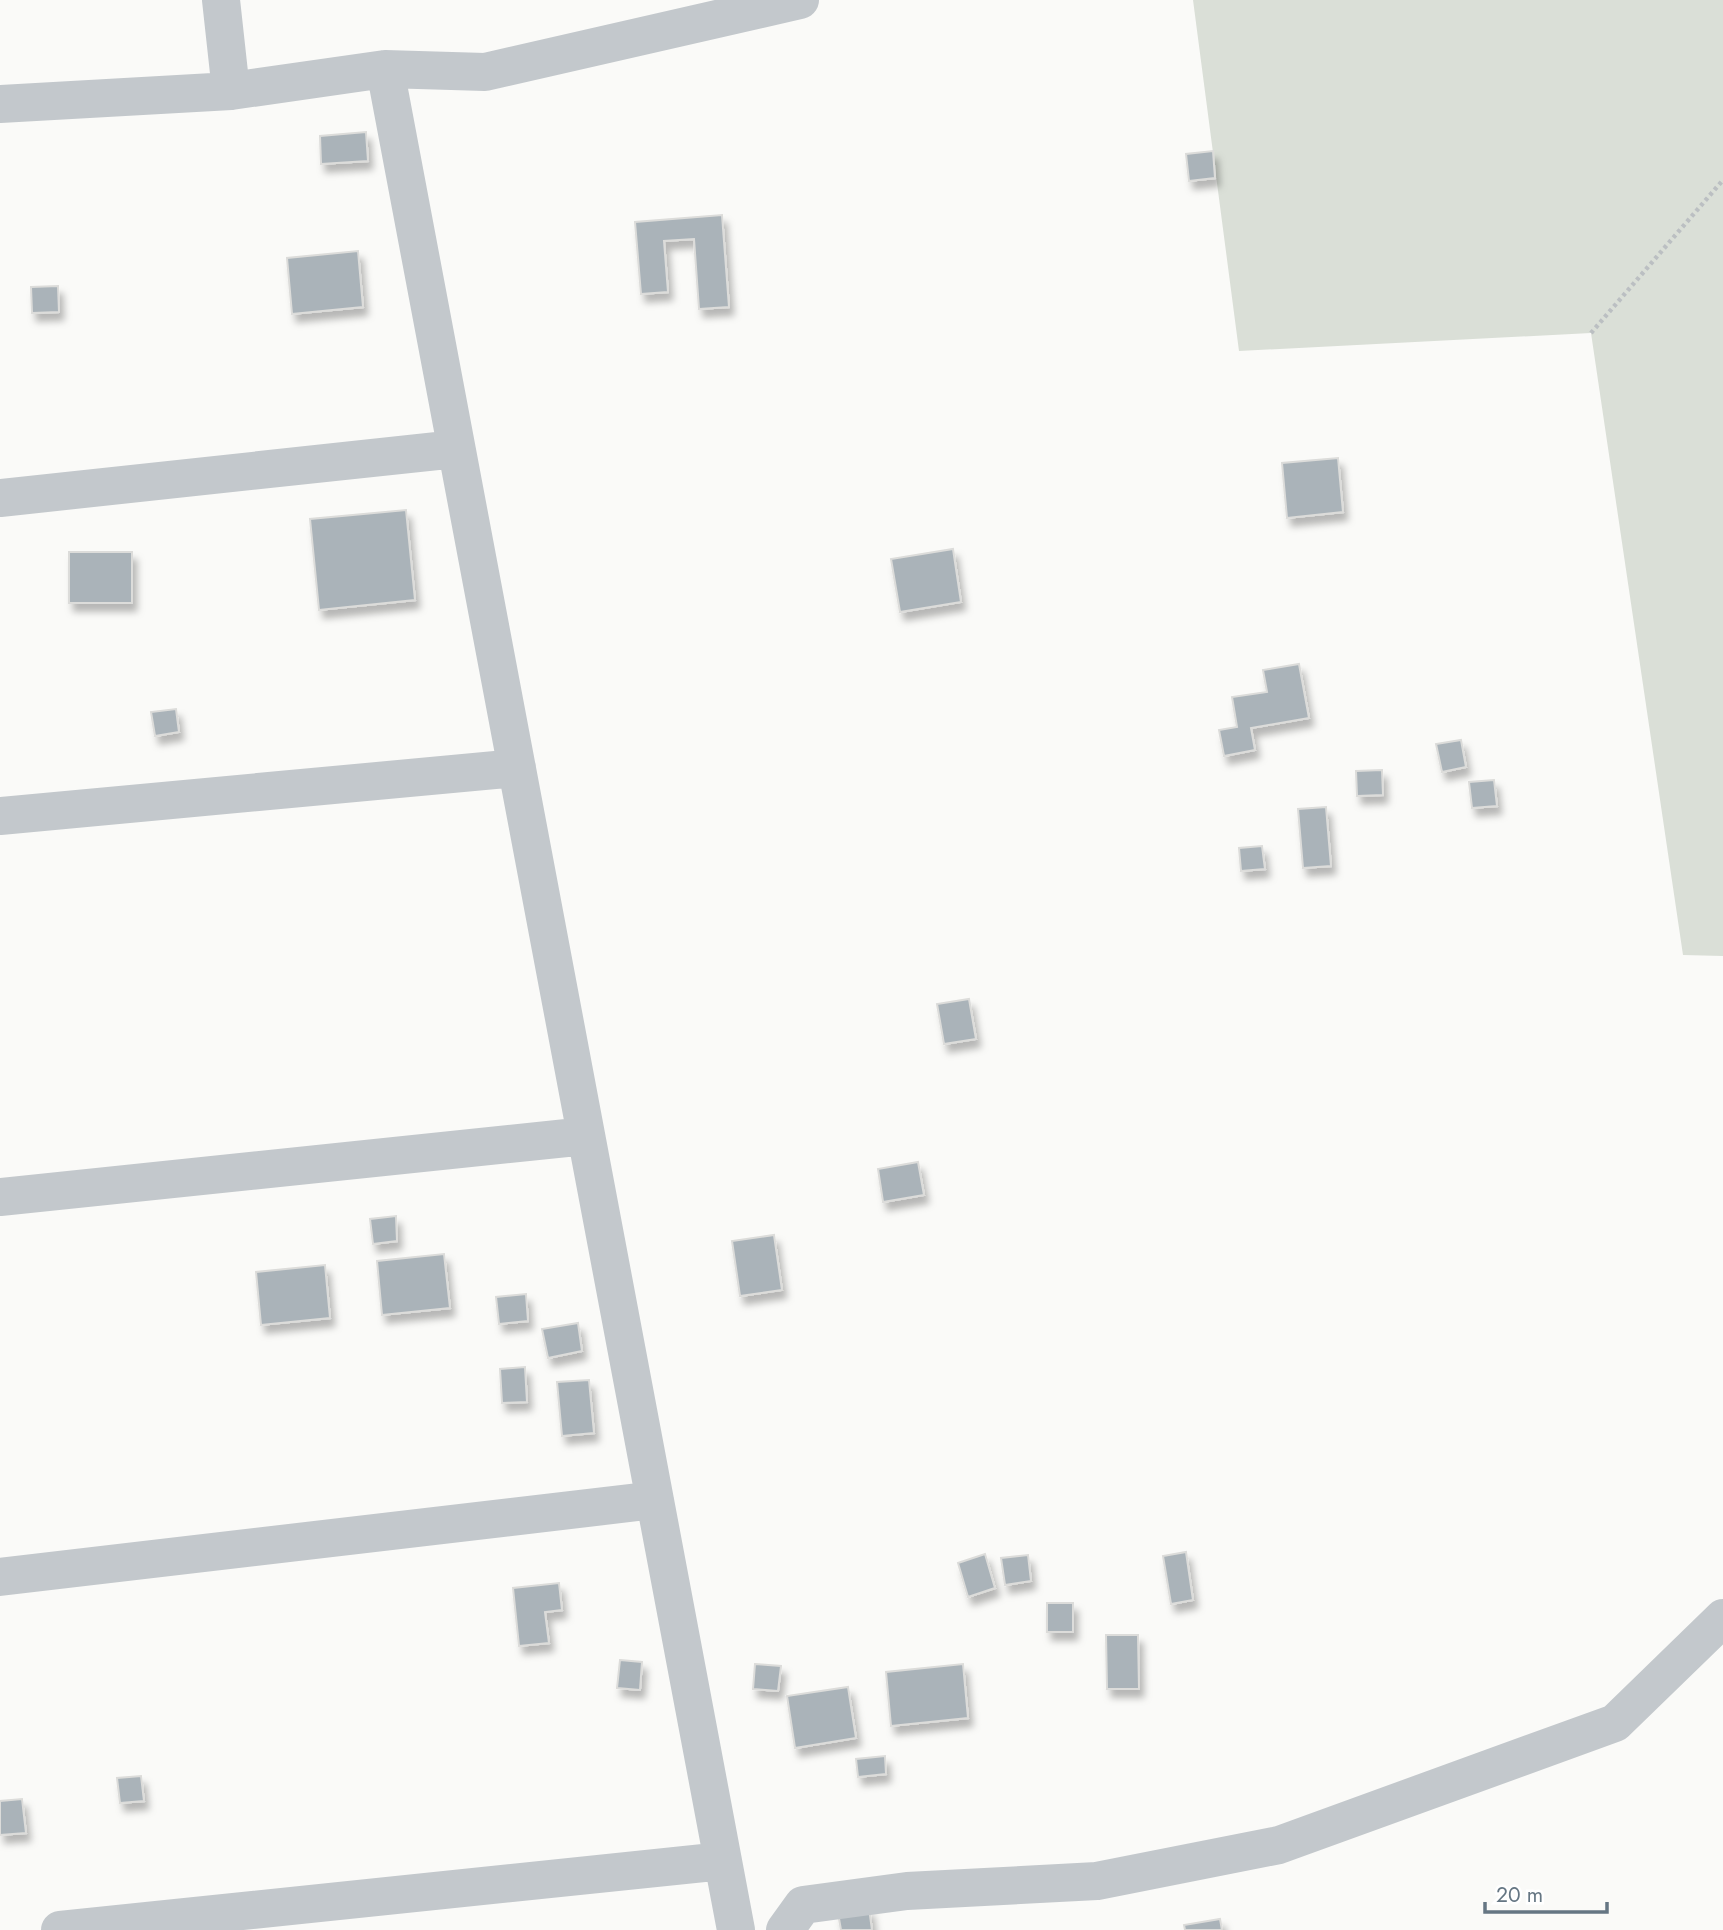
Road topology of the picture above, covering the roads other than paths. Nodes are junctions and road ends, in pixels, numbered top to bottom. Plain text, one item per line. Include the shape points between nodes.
1 (221, 0) edge
2 (800, 0) edge
3 (386, 69) junction
4 (231, 91) junction
5 (0, 104) edge
6 (456, 449) junction
7 (0, 498) edge
8 (517, 768) junction
9 (0, 816) edge
10 (586, 1136) junction
11 (0, 1197) edge
12 (655, 1500) junction
13 (0, 1577) edge
14 (1723, 1618) edge
15 (723, 1861) junction
16 (60, 1930) edge
17 (736, 1930) edge
18 (785, 1930) edge

1 - 4 street
2 - 3 street via 485,72
3 - 4 street
3 - 6 street
4 - 5 street
6 - 7 street
6 - 8 street
8 - 9 street
8 - 10 street
10 - 11 street
10 - 12 street
12 - 13 street
12 - 15 street
14 - 18 street via 1615,1723 1279,1845 1097,1881 907,1891 803,1905
15 - 16 street
15 - 17 street

